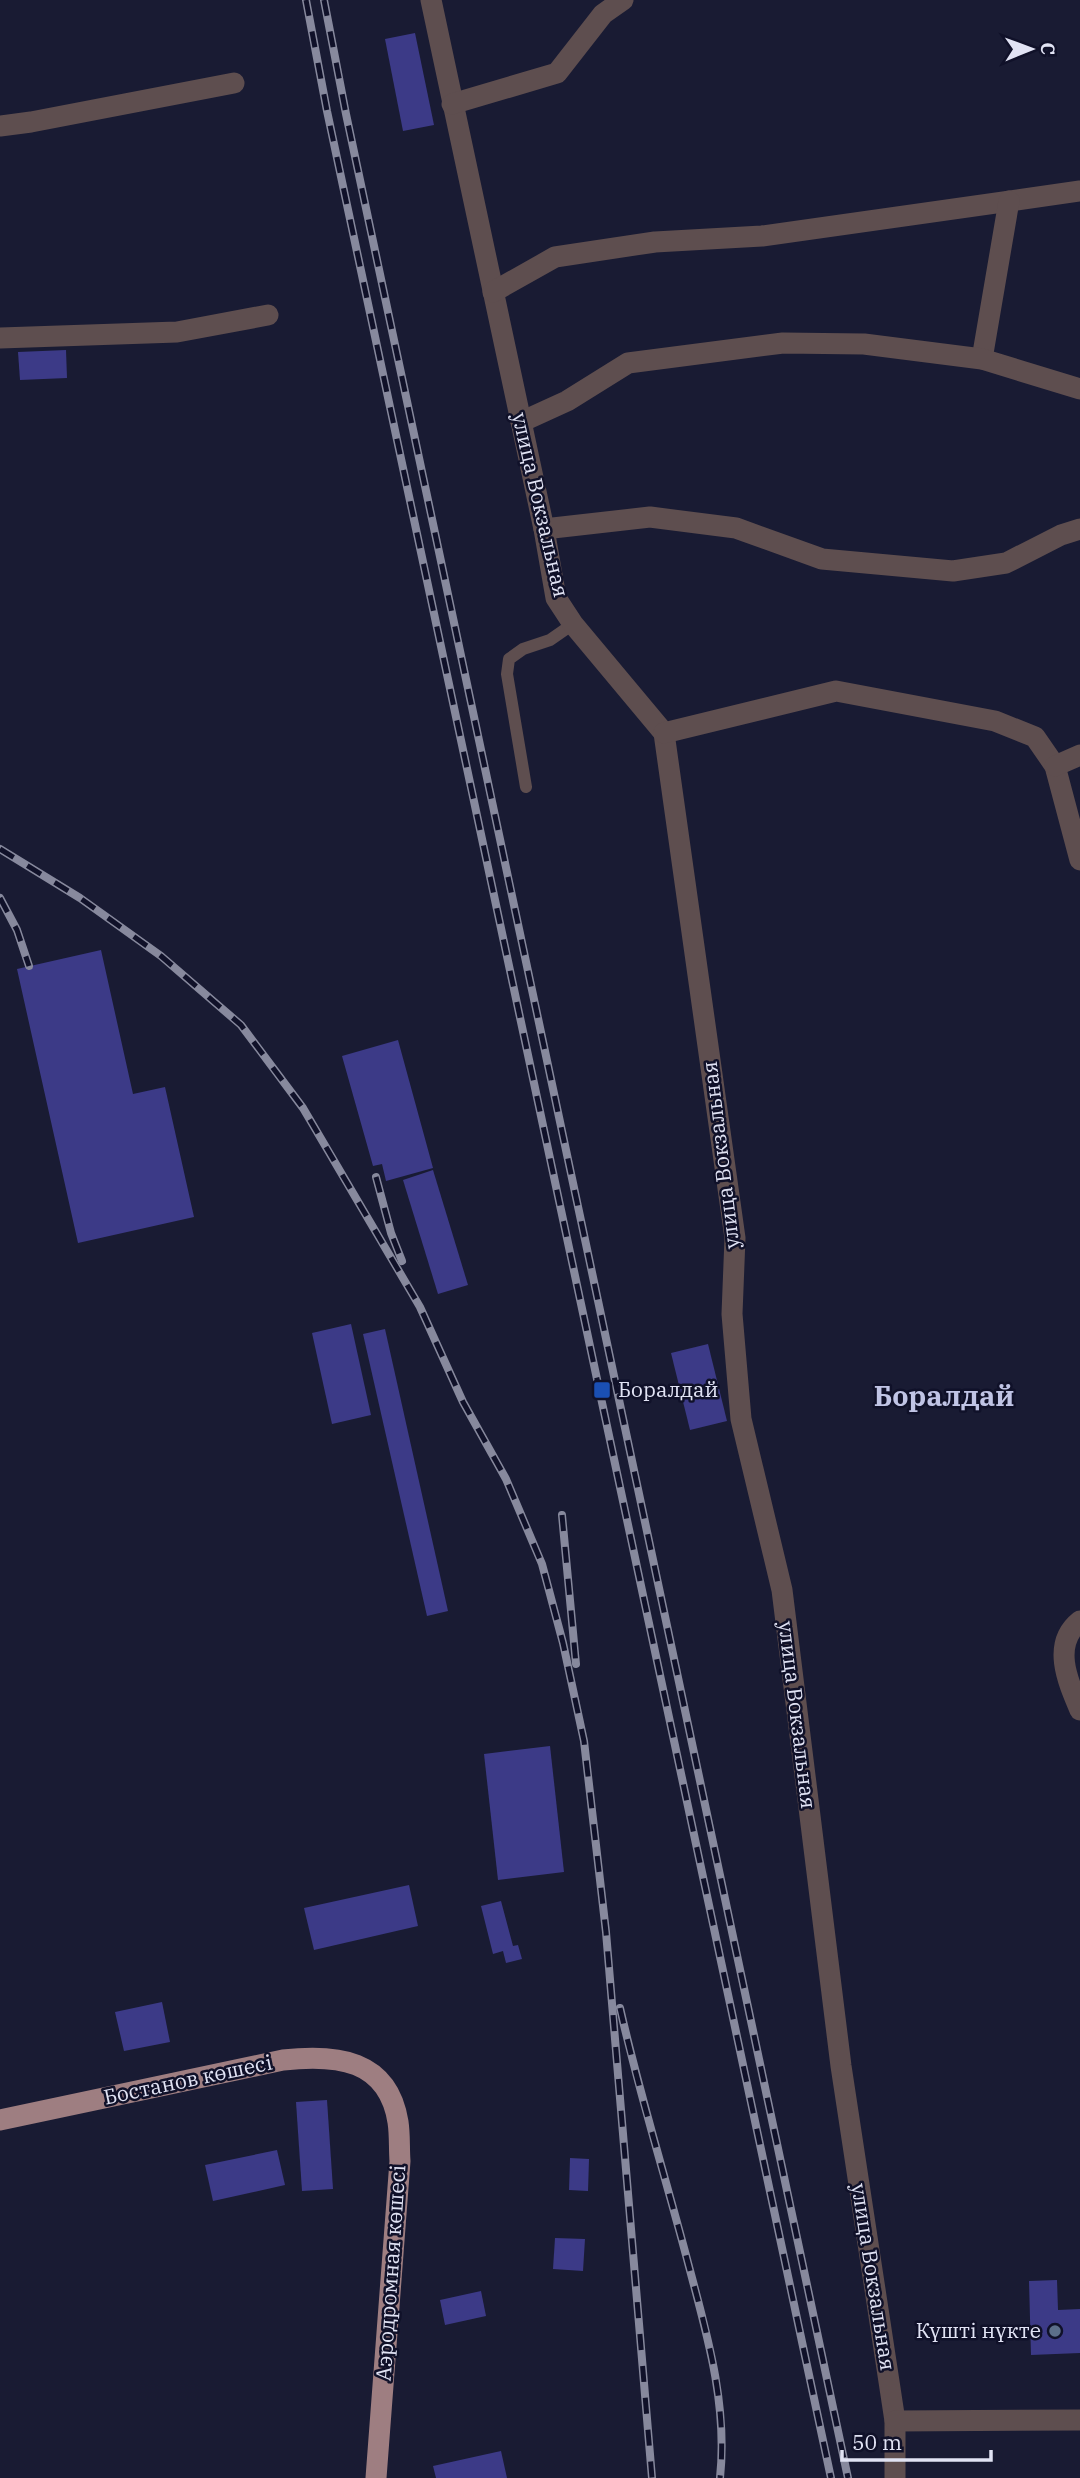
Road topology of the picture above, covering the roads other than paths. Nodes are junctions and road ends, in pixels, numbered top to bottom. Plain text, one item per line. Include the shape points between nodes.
1 (431, 0) edge
2 (623, 0) edge
3 (234, 83) dead end
4 (452, 104) junction
5 (0, 126) edge
6 (1080, 191) edge
7 (1009, 201) junction
8 (493, 292) junction
9 (268, 315) dead end
10 (0, 338) edge
11 (982, 359) junction
12 (1080, 389) edge
13 (521, 422) junction
14 (544, 529) junction
15 (1080, 529) edge
16 (573, 624) junction
17 (664, 733) junction
18 (1080, 755) edge
19 (1055, 766) junction
20 (526, 787) dead end
21 (1080, 860) edge
22 (1080, 1621) edge
23 (1080, 1710) edge
24 (374, 2074) joint
25 (0, 2120) edge
26 (1080, 2420) edge
27 (895, 2421) junction
28 (376, 2478) edge
29 (895, 2478) edge

1 - 4 street, улица Вокзальная
2 - 4 street via 603,14 556,73
3 - 5 street
4 - 8 street, улица Вокзальная
6 - 7 street
7 - 8 street via 762,236 655,242 555,257
7 - 11 street
8 - 13 street, улица Вокзальная
9 - 10 street via 177,332
11 - 12 street
11 - 13 street via 864,344 783,343 687,354 628,363 567,401
13 - 14 street, улица Вокзальная
14 - 15 street via 650,517 736,528 822,559 953,571 1006,563
14 - 16 street, улица Вокзальная via 556,598
16 - 17 street, улица Вокзальная
16 - 20 lane via 509,659 507,674
17 - 19 street via 836,691 995,721 1035,737
17 - 27 street, улица Вокзальная via 735,1238 732,1314 741,1419 782,1590 841,2066
18 - 19 street
19 - 21 street
22 - 23 street via 1069,1630 1062,1658
24 - 25 main road, Бостанов көшесі via 334,2059 283,2060
24 - 28 main road, Аэродромная көшесі via 385,2088 398,2122 400,2161
26 - 27 street
27 - 29 street, улица Вокзальная

